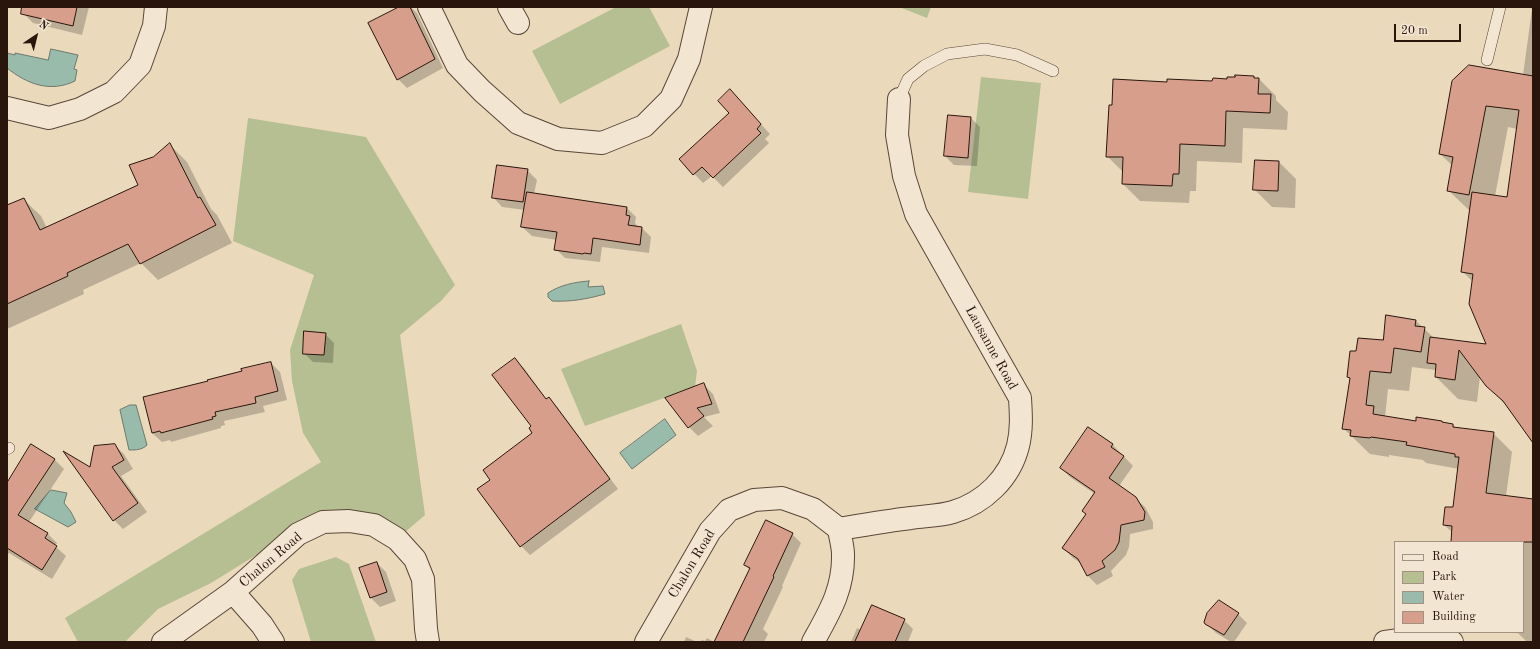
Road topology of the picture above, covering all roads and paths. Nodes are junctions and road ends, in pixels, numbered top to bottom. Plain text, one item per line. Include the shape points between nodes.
1 (156, 7) edge
2 (429, 7) edge
3 (701, 7) edge
4 (1500, 7) edge
5 (1488, 60) dead end
6 (1053, 71) dead end
7 (899, 99) joint
8 (7, 108) edge
9 (839, 529) junction
10 (233, 592) junction
11 (163, 642) edge
12 (273, 642) edge
13 (428, 642) edge
14 (646, 642) edge
15 (813, 642) edge
16 (1385, 642) edge
17 (1452, 642) edge

1 - 8 street via 154,26 140,65 114,92 80,109 49,118
2 - 3 street via 457,65 518,123 558,139 602,143 644,126 671,99 689,59
4 - 5 lane
6 - 7 lane via 1017,55 985,49 947,54 924,66 908,79
7 - 9 street, Lausanne Road via 897,135 904,176 916,214 1020,398 1021,424 1018,446 1008,471 994,490 974,504 952,513
9 - 14 street, Chalon Road via 813,509 782,498 754,500 729,510 710,531
9 - 15 street via 844,553 842,577 835,603
10 - 11 street, Chalon Road
10 - 12 street via 262,625
10 - 13 street, Chalon Road via 298,534 323,522 349,521 374,525 397,539 415,559 423,579
16 - 17 street via 1421,638

